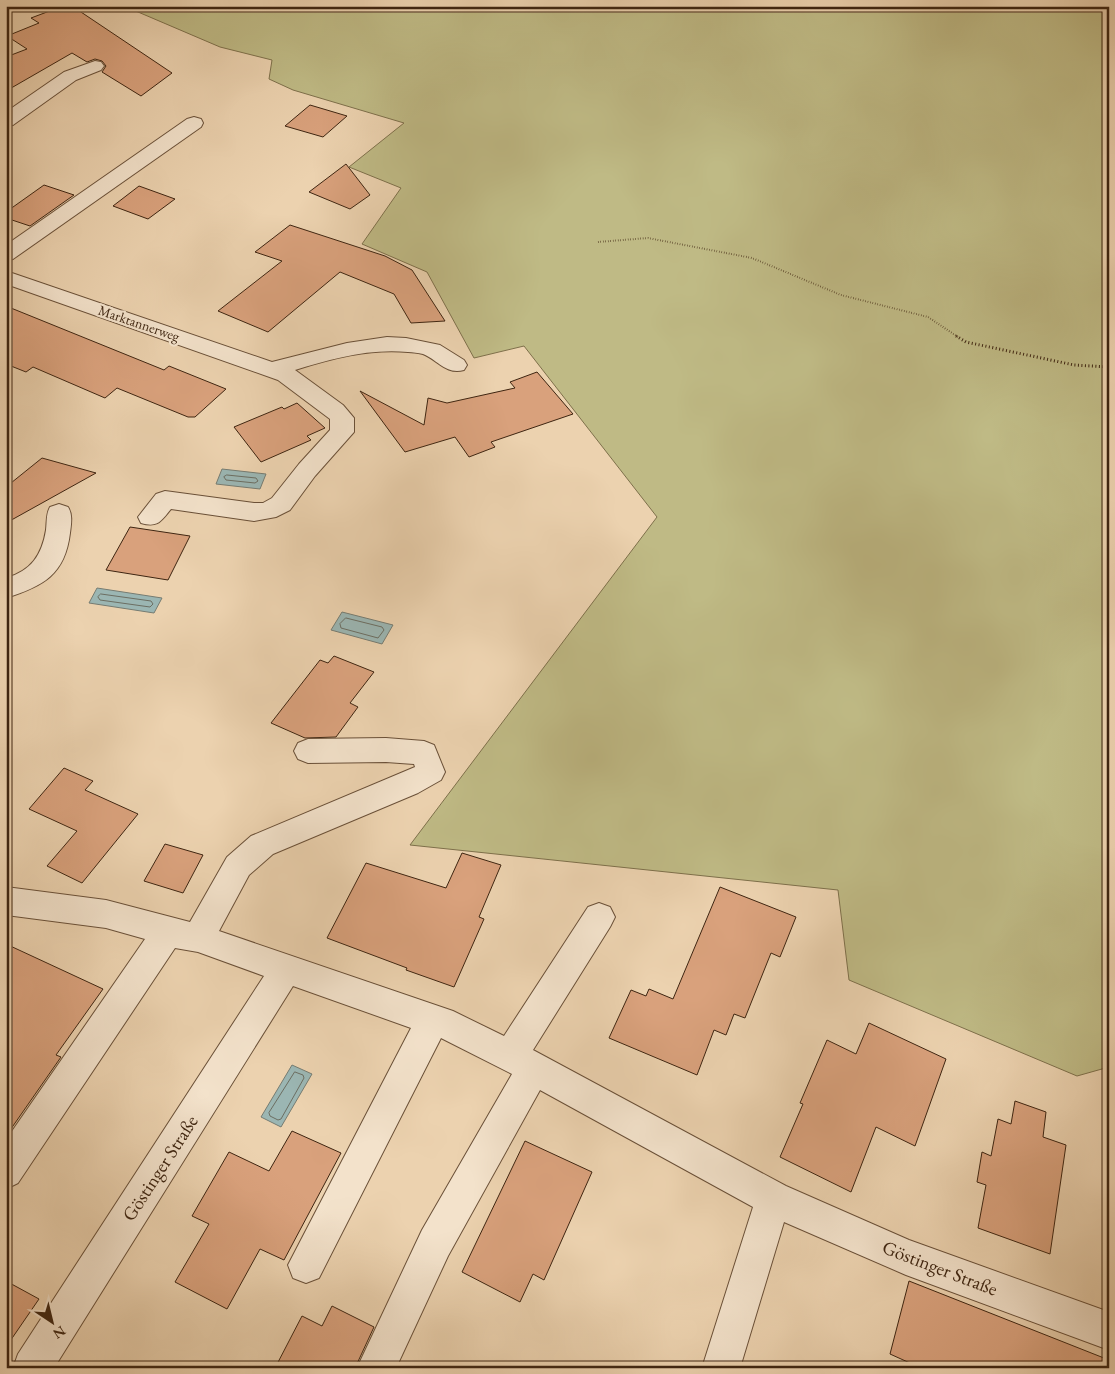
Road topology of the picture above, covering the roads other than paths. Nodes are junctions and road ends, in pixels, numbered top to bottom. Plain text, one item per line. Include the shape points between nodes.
1 (95, 66) dead end
2 (6, 121) edge
3 (194, 123) dead end
4 (6, 255) edge
5 (6, 277) edge
6 (456, 366) dead end
7 (272, 370) junction
8 (59, 513) dead end
9 (150, 517) dead end
10 (6, 588) edge
11 (308, 751) dead end
12 (6, 902) edge
13 (599, 917) dead end
14 (183, 935) junction
15 (287, 968) junction
16 (433, 1020) junction
17 (522, 1062) junction
18 (6, 1171) edge
19 (773, 1199) junction
20 (306, 1265) dead end
21 (1109, 1332) edge
22 (32, 1368) edge
23 (376, 1368) edge
24 (722, 1368) edge

1 - 2 street via 70,76
3 - 4 street
5 - 7 street, Marktannerweg
6 - 7 street via 424,347 374,345
7 - 9 street, Marktannerweg via 286,375 335,410 342,418 342,432 277,507 254,512 165,500
8 - 10 street via 58,535 51,561 32,577
11 - 14 street via 386,750 424,754 431,772 262,845 238,866
12 - 14 street, Göstinger Straße via 106,914
13 - 17 street
14 - 15 street, Göstinger Straße
14 - 18 street
15 - 16 street, Göstinger Straße
15 - 22 street, Göstinger Straße
16 - 17 street, Göstinger Straße
16 - 20 street
17 - 19 street, Göstinger Straße
17 - 23 street
19 - 21 street, Göstinger Straße via 906,1257
19 - 24 street

